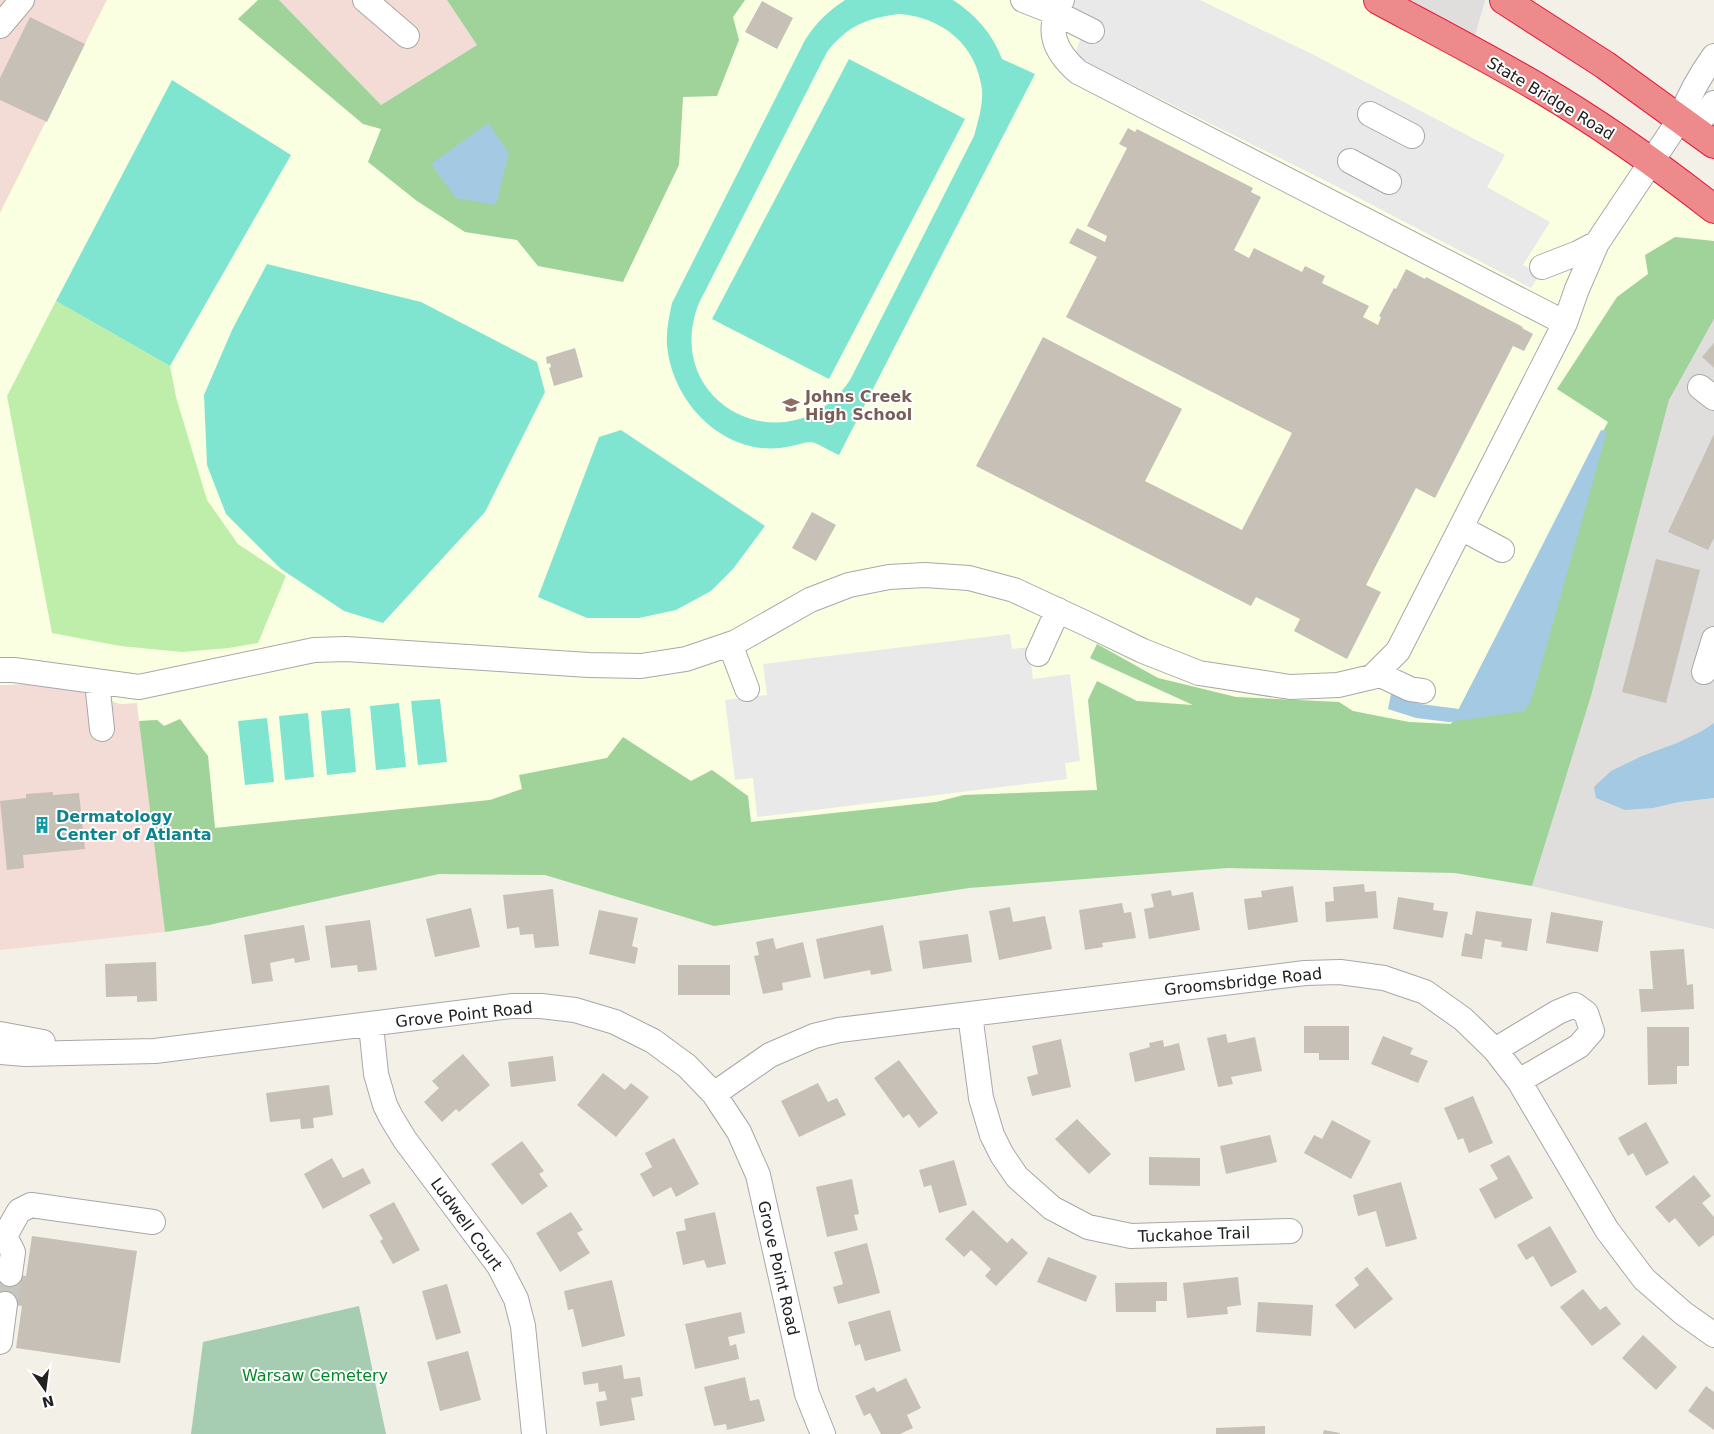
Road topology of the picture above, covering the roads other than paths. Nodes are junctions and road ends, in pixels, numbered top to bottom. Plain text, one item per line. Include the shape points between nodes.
1 (22, 0) edge
2 (365, 0) edge
3 (1023, 0) edge
4 (1378, 0) edge
5 (1504, 0) edge
6 (1059, 6) edge
7 (0, 26) edge
8 (1092, 31) dead end
9 (407, 36) dead end
10 (1714, 56) edge
11 (1714, 103) edge
12 (1370, 114) dead end
13 (1680, 119) junction
14 (1412, 136) dead end
15 (1714, 144) edge
16 (1350, 161) dead end
17 (1652, 162) junction
18 (1389, 182) dead end
19 (1714, 209) edge
20 (1597, 243) junction
21 (1577, 289) junction
22 (1565, 323) junction
23 (1461, 528) junction
24 (1502, 550) dead end
25 (1058, 610) junction
26 (1714, 639) edge
27 (730, 644) junction
28 (1038, 654) dead end
29 (0, 670) edge
30 (1704, 672) dead end
31 (1376, 673) junction
32 (96, 682) junction
33 (747, 689) dead end
34 (1423, 691) dead end
35 (102, 730) dead end
36 (970, 1014) junction
37 (371, 1025) junction
38 (0, 1034) edge
39 (1495, 1050) junction
40 (0, 1052) edge
41 (99, 1052) junction
42 (1519, 1081) junction
43 (714, 1094) junction
44 (154, 1222) dead end
45 (1290, 1231) dead end
46 (2, 1237) edge
47 (10, 1274) tunnel mouth
48 (5, 1304) dead end
49 (1714, 1335) edge
50 (0, 1342) edge
51 (534, 1434) edge
52 (823, 1434) edge

1 - 7 street
2 - 9 street
3 - 6 street
4 - 17 highway, State Bridge Road via 1538,87
5 - 13 highway via 1605,65
6 - 8 street
6 - 22 street via 1052,27 1054,40 1068,64 1078,72
10 - 13 street via 1694,84
11 - 13 street via 1702,117
12 - 14 street
13 - 15 highway
13 - 17 street
16 - 18 street
17 - 19 highway, State Bridge Road
17 - 20 street
20 - 21 street
20 - 21 street via 1542,267
21 - 22 street
22 - 23 street
23 - 24 street
23 - 31 street via 1398,651
25 - 27 street via 1014,590 969,578 925,574 889,577 849,585 810,600
25 - 28 street
25 - 31 street via 1142,651 1199,673 1290,687 1338,685 1372,677
26 - 30 street
27 - 32 street via 686,659 641,666 346,648 314,650 140,687
27 - 33 street
29 - 32 street
31 - 34 street via 1410,689
32 - 35 street
36 - 39 street, Groomsbridge Road via 1305,973 1340,972 1384,978 1425,992 1463,1019
36 - 43 street, Groomsbridge Road via 814,1036 770,1055
36 - 45 street, Tuckahoe Trail via 981,1098 992,1135 1018,1177 1052,1208 1088,1226 1131,1236
37 - 41 street, Grove Point Road via 155,1051
37 - 43 street, Grove Point Road via 512,1006 575,1010 615,1022 653,1041 687,1066
37 - 51 street, Ludwell Court via 376,1074 391,1117 499,1266 516,1299
38 - 41 street, Grove Point Road
39 - 42 street, Groomsbridge Road
39 - 42 street via 1575,1005 1586,1013 1592,1031 1579,1046
40 - 41 street, Grove Point Road
42 - 49 street, Groomsbridge Road via 1607,1230 1644,1279
43 - 52 street, Grove Point Road via 739,1132 758,1175 807,1394
44 - 46 street via 32,1205 19,1211
46 - 47 street via 13,1252
48 - 50 street

